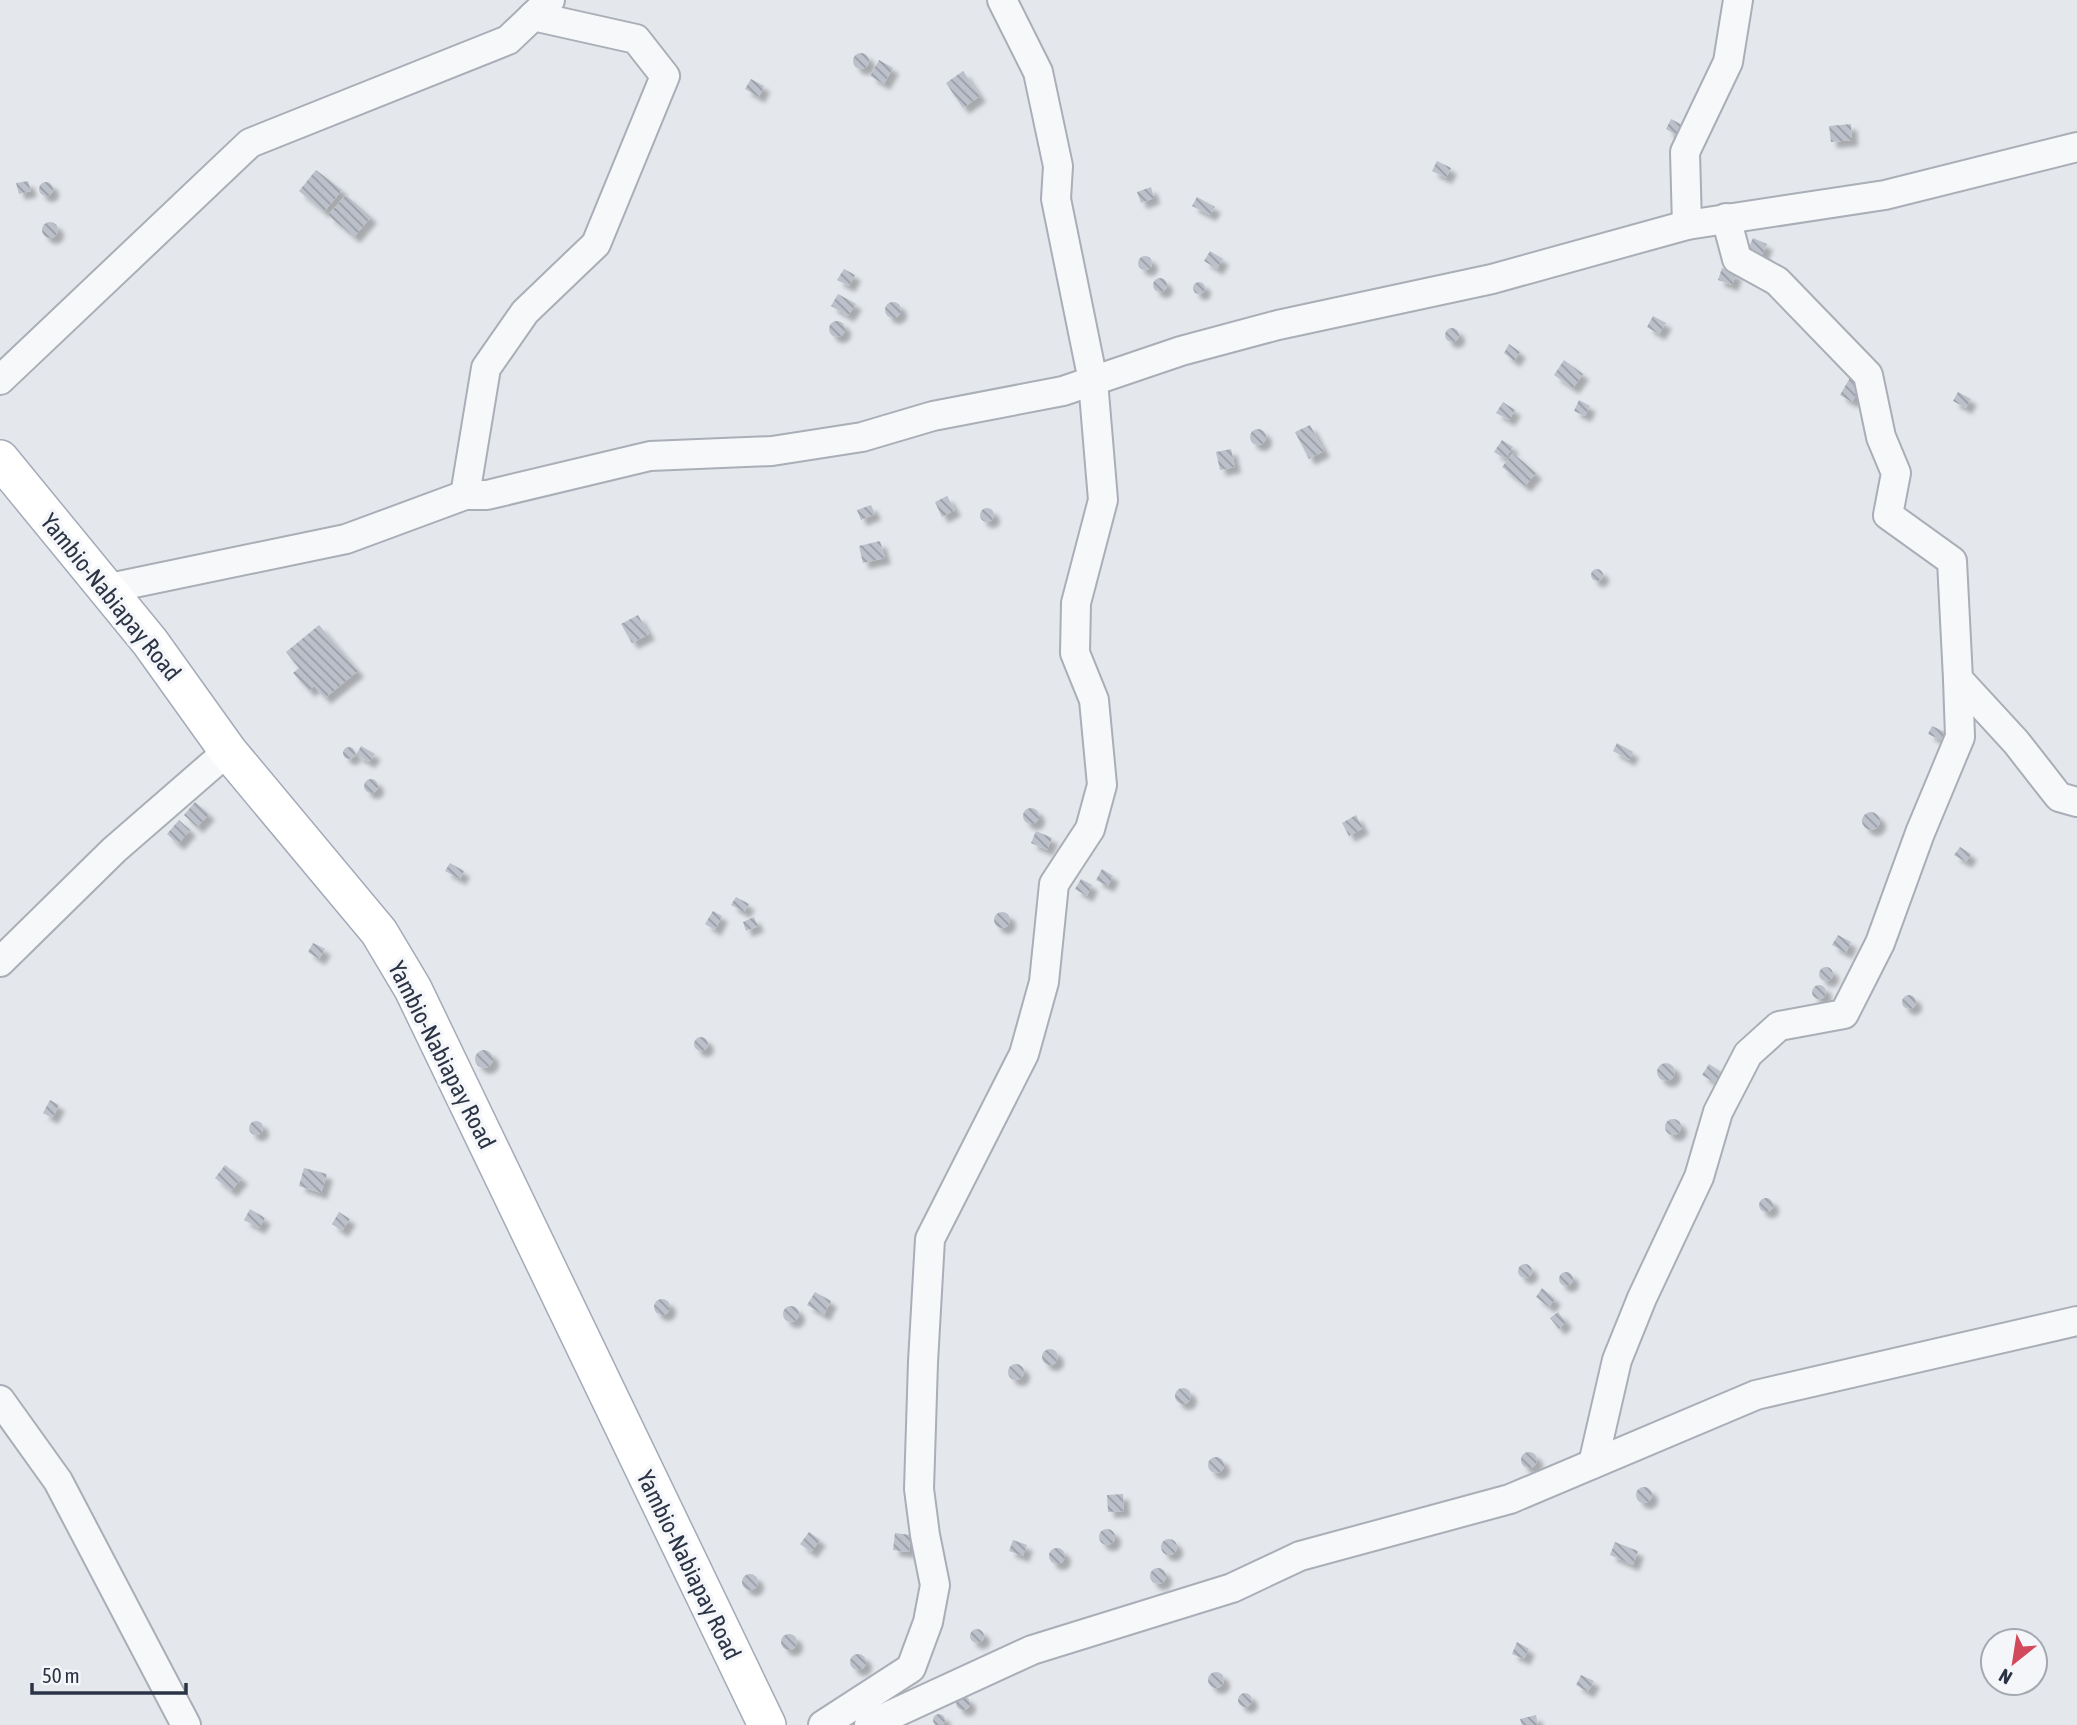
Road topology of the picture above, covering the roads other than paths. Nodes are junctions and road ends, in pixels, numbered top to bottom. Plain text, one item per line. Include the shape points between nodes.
1 (1002, 0) edge
2 (1738, 0) edge
3 (541, 8) edge
4 (2077, 147) edge
5 (1726, 218) junction
6 (1687, 225) junction
7 (0, 380) edge
8 (1093, 381) junction
9 (0, 458) edge
10 (465, 495) junction
11 (105, 589) junction
12 (1958, 679) junction
13 (228, 751) junction
14 (2077, 802) edge
15 (0, 962) edge
16 (2077, 1321) edge
17 (0, 1400) edge
18 (1593, 1464) junction
19 (186, 1725) edge
20 (766, 1725) edge
21 (823, 1725) edge
22 (869, 1725) edge

1 - 8 street via 1038,72 1058,166 1056,199
2 - 6 street via 1728,62 1685,152
3 - 7 street via 508,40 250,143
3 - 10 street via 636,39 665,76 596,244 525,313 486,368
4 - 5 street via 1885,195
5 - 6 street
5 - 12 street via 1737,259 1777,281 1868,375 1881,437 1896,473 1888,515 1952,561
6 - 8 street via 1492,279 1266,328
8 - 10 street via 933,416 862,437 772,451 650,456 487,495
8 - 21 street via 1103,500 1076,603 1075,653 1094,700 1102,785 1090,829 1054,884 1044,982 1024,1054 930,1239 919,1489 935,1585 928,1622 911,1668
9 - 11 main road, Yambio-Nabiapay Road
10 - 11 street via 346,539
11 - 13 main road, Yambio-Nabiapay Road via 150,642
12 - 14 street via 2059,797
12 - 18 street via 1960,737 1880,943 1844,1014 1779,1026 1748,1054 1718,1112 1699,1177 1617,1360
13 - 15 street via 114,850
13 - 20 main road, Yambio-Nabiapay Road via 379,932 412,989
16 - 18 street via 1756,1395
17 - 19 street via 58,1480
18 - 22 street via 1510,1500 1300,1556 1232,1588 1032,1650

